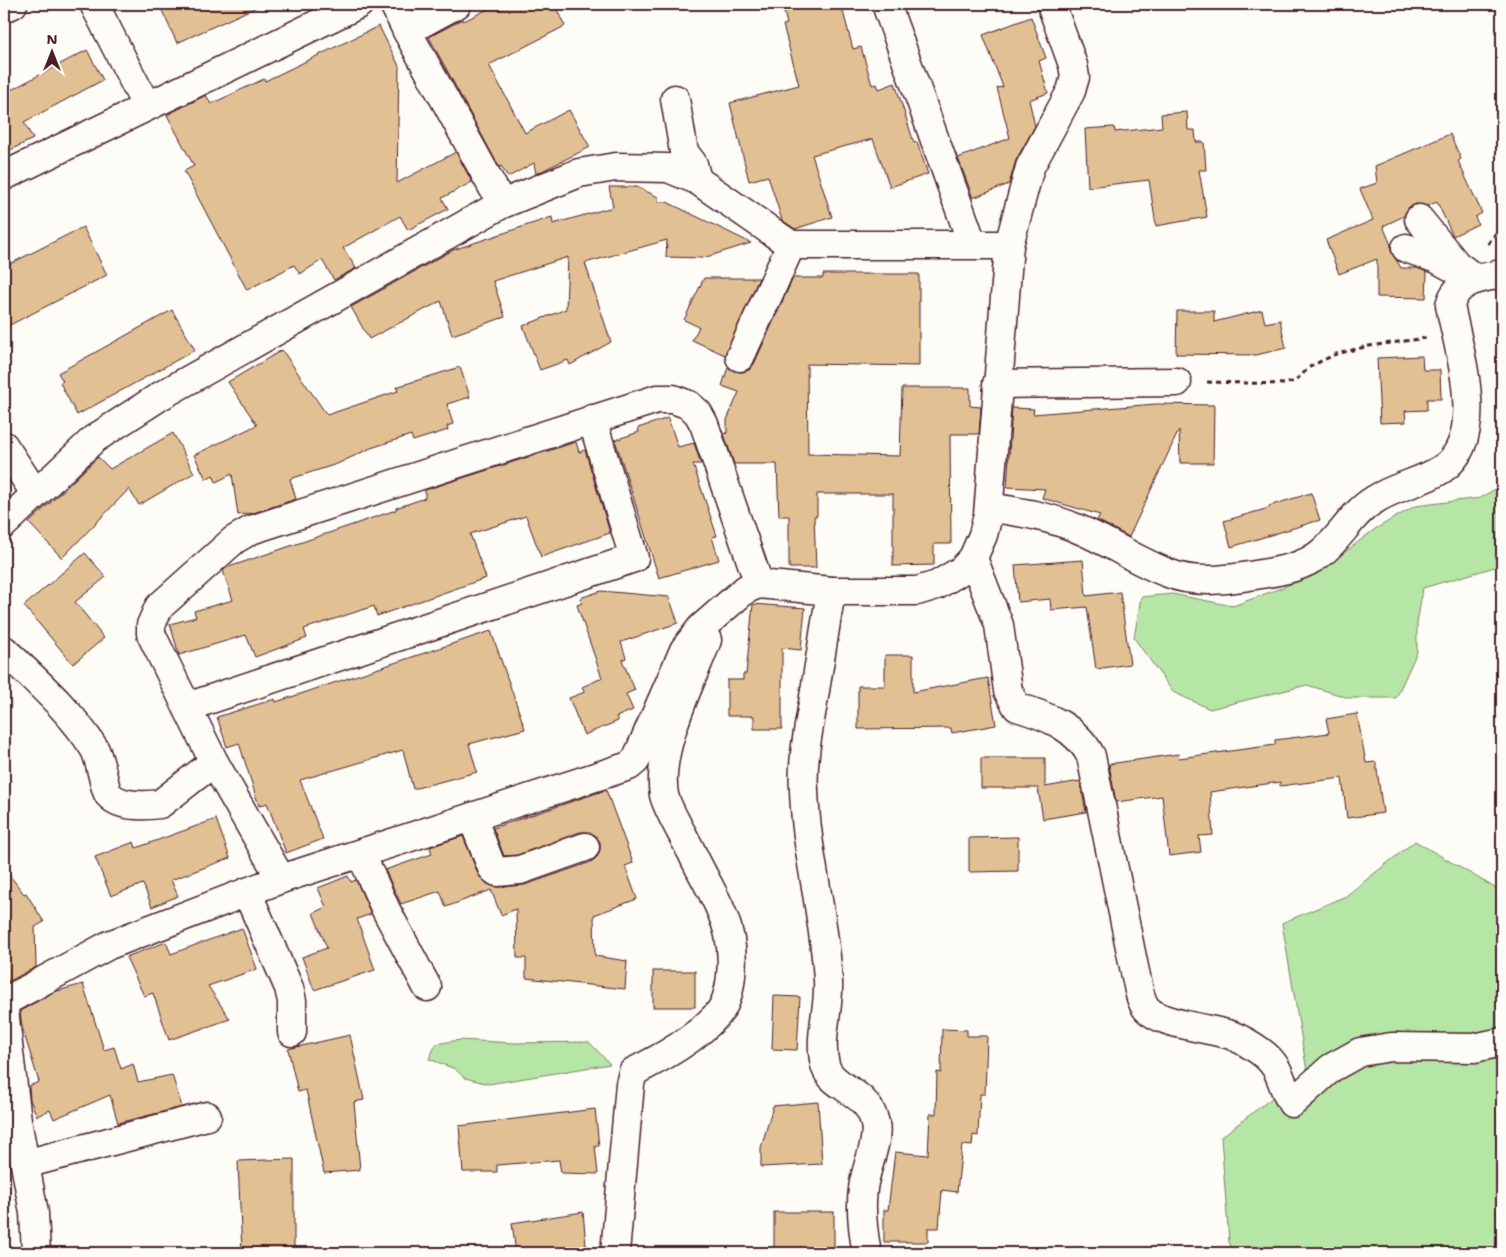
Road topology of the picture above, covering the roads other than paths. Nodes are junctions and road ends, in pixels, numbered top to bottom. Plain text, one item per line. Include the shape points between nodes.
1 (13, 4) edge
2 (94, 4) edge
3 (359, 4) edge
4 (394, 4) edge
5 (458, 4) edge
6 (886, 4) edge
7 (1051, 4) edge
8 (4, 8) edge
9 (407, 31) junction
10 (675, 99) dead end
11 (146, 105) junction
12 (4, 176) edge
13 (698, 180) junction
14 (502, 204) junction
15 (1419, 219) dead end
16 (972, 243) junction
17 (791, 245) junction
18 (1009, 245) junction
19 (1406, 248) dead end
20 (1502, 274) edge
21 (1470, 275) junction
22 (740, 357) dead end
23 (1177, 382) road end
24 (997, 384) junction
25 (592, 419) junction
26 (4, 446) edge
27 (35, 493) junction
28 (989, 507) junction
29 (4, 524) edge
30 (973, 558) junction
31 (759, 584) junction
32 (830, 591) junction
33 (717, 613) junction
34 (4, 650) edge
35 (187, 707) junction
36 (214, 762) junction
37 (472, 817) junction
38 (585, 847) dead end
39 (361, 854) junction
40 (281, 879) junction
41 (247, 892) junction
42 (427, 987) dead end
43 (4, 1002) edge
44 (4, 1010) edge
45 (292, 1032) dead end
46 (1502, 1042) edge
47 (207, 1116) dead end
48 (25, 1164) junction
49 (36, 1253) edge
50 (615, 1253) edge
51 (867, 1253) edge

1 - 8 street
2 - 11 street
3 - 11 street
4 - 9 street
5 - 9 street
6 - 16 street
7 - 18 street via 1075,77 1030,167
9 - 14 street
10 - 13 street via 684,152 693,164
11 - 12 street
13 - 14 street via 668,168 616,166 579,172
13 - 17 street
14 - 27 street via 162,396 94,439
15 - 21 street
16 - 17 street
16 - 18 street
17 - 22 street
18 - 24 street
19 - 21 street
20 - 21 street
21 - 28 street via 1450,305 1467,386 1468,407 1462,442 1453,459 1425,478 1390,490 1368,503 1321,553 1290,569 1230,580 1194,579 1169,574 1076,528 1051,519
23 - 24 street
24 - 28 street
25 - 31 street via 658,399 673,399 689,405 698,413 714,448
25 - 35 street via 251,530 234,540 159,608 151,626 151,634
25 - 35 street via 634,558
26 - 27 street
27 - 29 street
28 - 30 street via 983,535
30 - 32 street via 962,570 937,585 917,590
30 - 46 street via 999,625 1008,691 1017,707 1046,716 1067,728 1085,744 1091,756 1135,972 1147,1009 1184,1024 1232,1035 1261,1051 1277,1067 1284,1092 1292,1103 1331,1068 1360,1052 1391,1047 1474,1048
31 - 32 street
31 - 33 street via 746,589
32 - 51 street via 805,750 806,825 828,983 823,1049 826,1069 866,1101 875,1122 876,1134 863,1189 862,1220
33 - 37 street via 684,650 636,760 629,766
33 - 50 street via 662,766 664,796 729,935 732,960 730,987 718,1014 674,1051 633,1072
34 - 36 street via 77,723 95,750 108,794 115,799 160,804
35 - 36 street
36 - 40 street
37 - 38 street via 492,868 497,872 520,870
37 - 39 street
39 - 40 street
39 - 42 street
40 - 41 street
41 - 43 street via 109,945
41 - 45 street via 289,988
44 - 48 street
47 - 48 street
48 - 49 street via 34,1213

